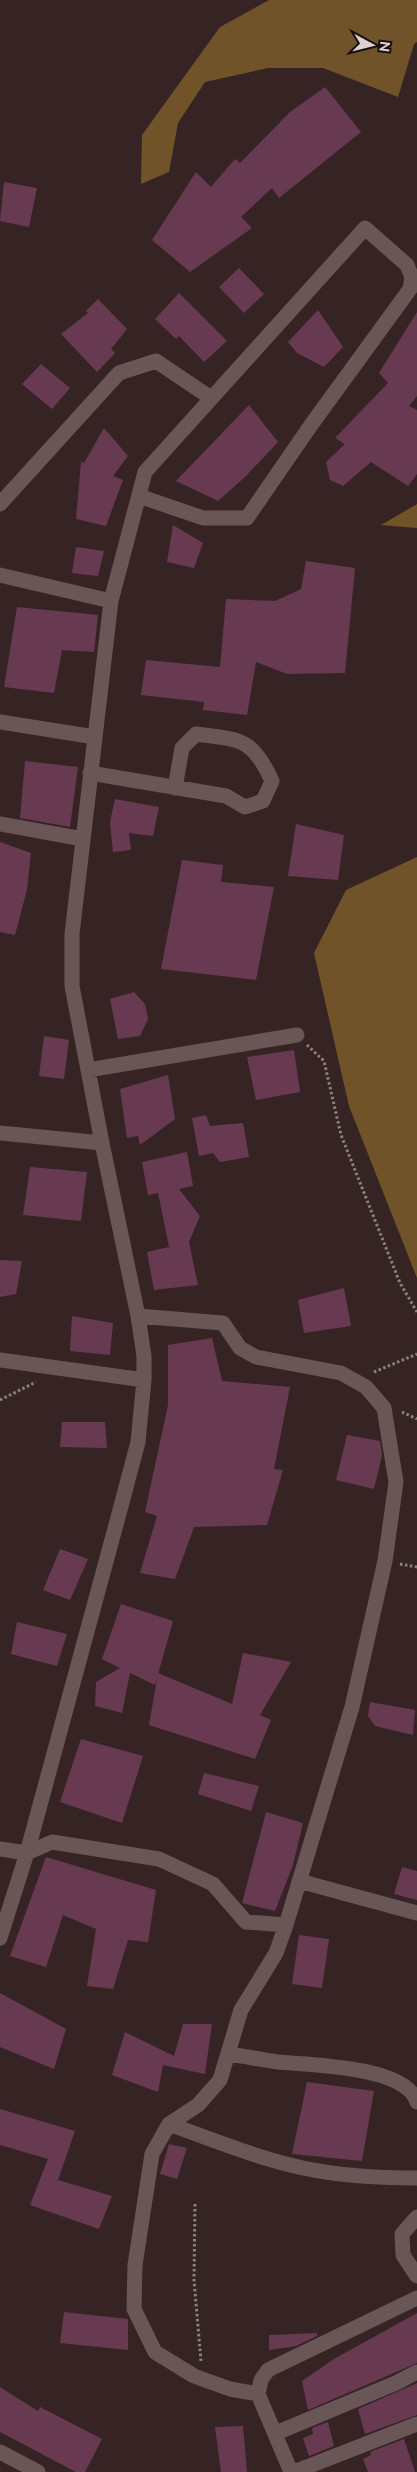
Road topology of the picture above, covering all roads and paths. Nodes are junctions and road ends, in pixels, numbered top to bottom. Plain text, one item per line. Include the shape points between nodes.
1 (212, 398) junction
2 (139, 496) junction
3 (0, 504) edge
4 (0, 575) edge
5 (111, 601) junction
6 (0, 722) edge
7 (95, 737) junction
8 (90, 773) junction
9 (175, 788) junction
10 (0, 824) edge
11 (83, 839) junction
12 (297, 1035) joint
13 (88, 1070) junction
14 (0, 1133) edge
15 (102, 1143) junction
16 (417, 1312) edge
17 (138, 1316) junction
18 (417, 1354) edge
19 (0, 1360) edge
20 (62, 1369) junction
21 (349, 1377) junction
22 (144, 1380) junction
23 (0, 1400) edge
24 (0, 1849) edge
25 (27, 1853) junction
26 (299, 1881) junction
27 (417, 1913) edge
28 (286, 1925) junction
29 (0, 1938) edge
30 (228, 2054) junction
31 (417, 2102) edge
32 (169, 2124) junction
33 (417, 2178) edge
34 (195, 2204) dead end
35 (417, 2217) edge
36 (417, 2276) edge
37 (417, 2298) edge
38 (417, 2372) edge
39 (202, 2379) junction
40 (258, 2394) junction
41 (417, 2424) edge
42 (276, 2433) junction
43 (0, 2452) edge
44 (38, 2472) edge
45 (292, 2472) edge

1 - 2 street via 145,472
1 - 2 street via 365,228 408,265 412,277 410,289 247,518 203,518
1 - 3 street via 156,361 119,373
2 - 5 street
4 - 5 street
5 - 7 street
6 - 7 street
7 - 8 street
8 - 9 street
8 - 11 street
9 - 9 street via 226,796 245,807 263,801 272,781 261,757 238,739 196,734 182,748
10 - 11 street
11 - 13 street via 72,934 72,986
12 - 13 street
12 - 16 path via 324,1061 341,1136 400,1282
13 - 15 street
14 - 15 street
15 - 17 street
17 - 21 street via 223,1323 240,1348 256,1357 341,1372
17 - 22 street
18 - 21 path via 378,1371
19 - 20 street
20 - 22 street
20 - 23 path
21 - 26 street via 366,1387 384,1408 396,1482 385,1561 352,1707
22 - 25 street via 138,1442
24 - 25 street
25 - 28 street via 52,1842 160,1859 213,1884 246,1922
25 - 29 street
26 - 27 street
26 - 28 street
28 - 30 street via 276,1953 242,2010
30 - 31 street via 276,2062 336,2066 388,2076 415,2095
30 - 32 street via 220,2080 198,2105
32 - 33 street via 256,2156 304,2169 378,2178
32 - 39 street via 152,2154 135,2265 134,2309 154,2352
34 - 39 path via 194,2280
35 - 36 street via 402,2234 404,2255
37 - 40 street via 268,2370 261,2380
38 - 42 street via 396,2384
39 - 40 street
40 - 42 street
41 - 45 street
42 - 45 street
43 - 44 street

